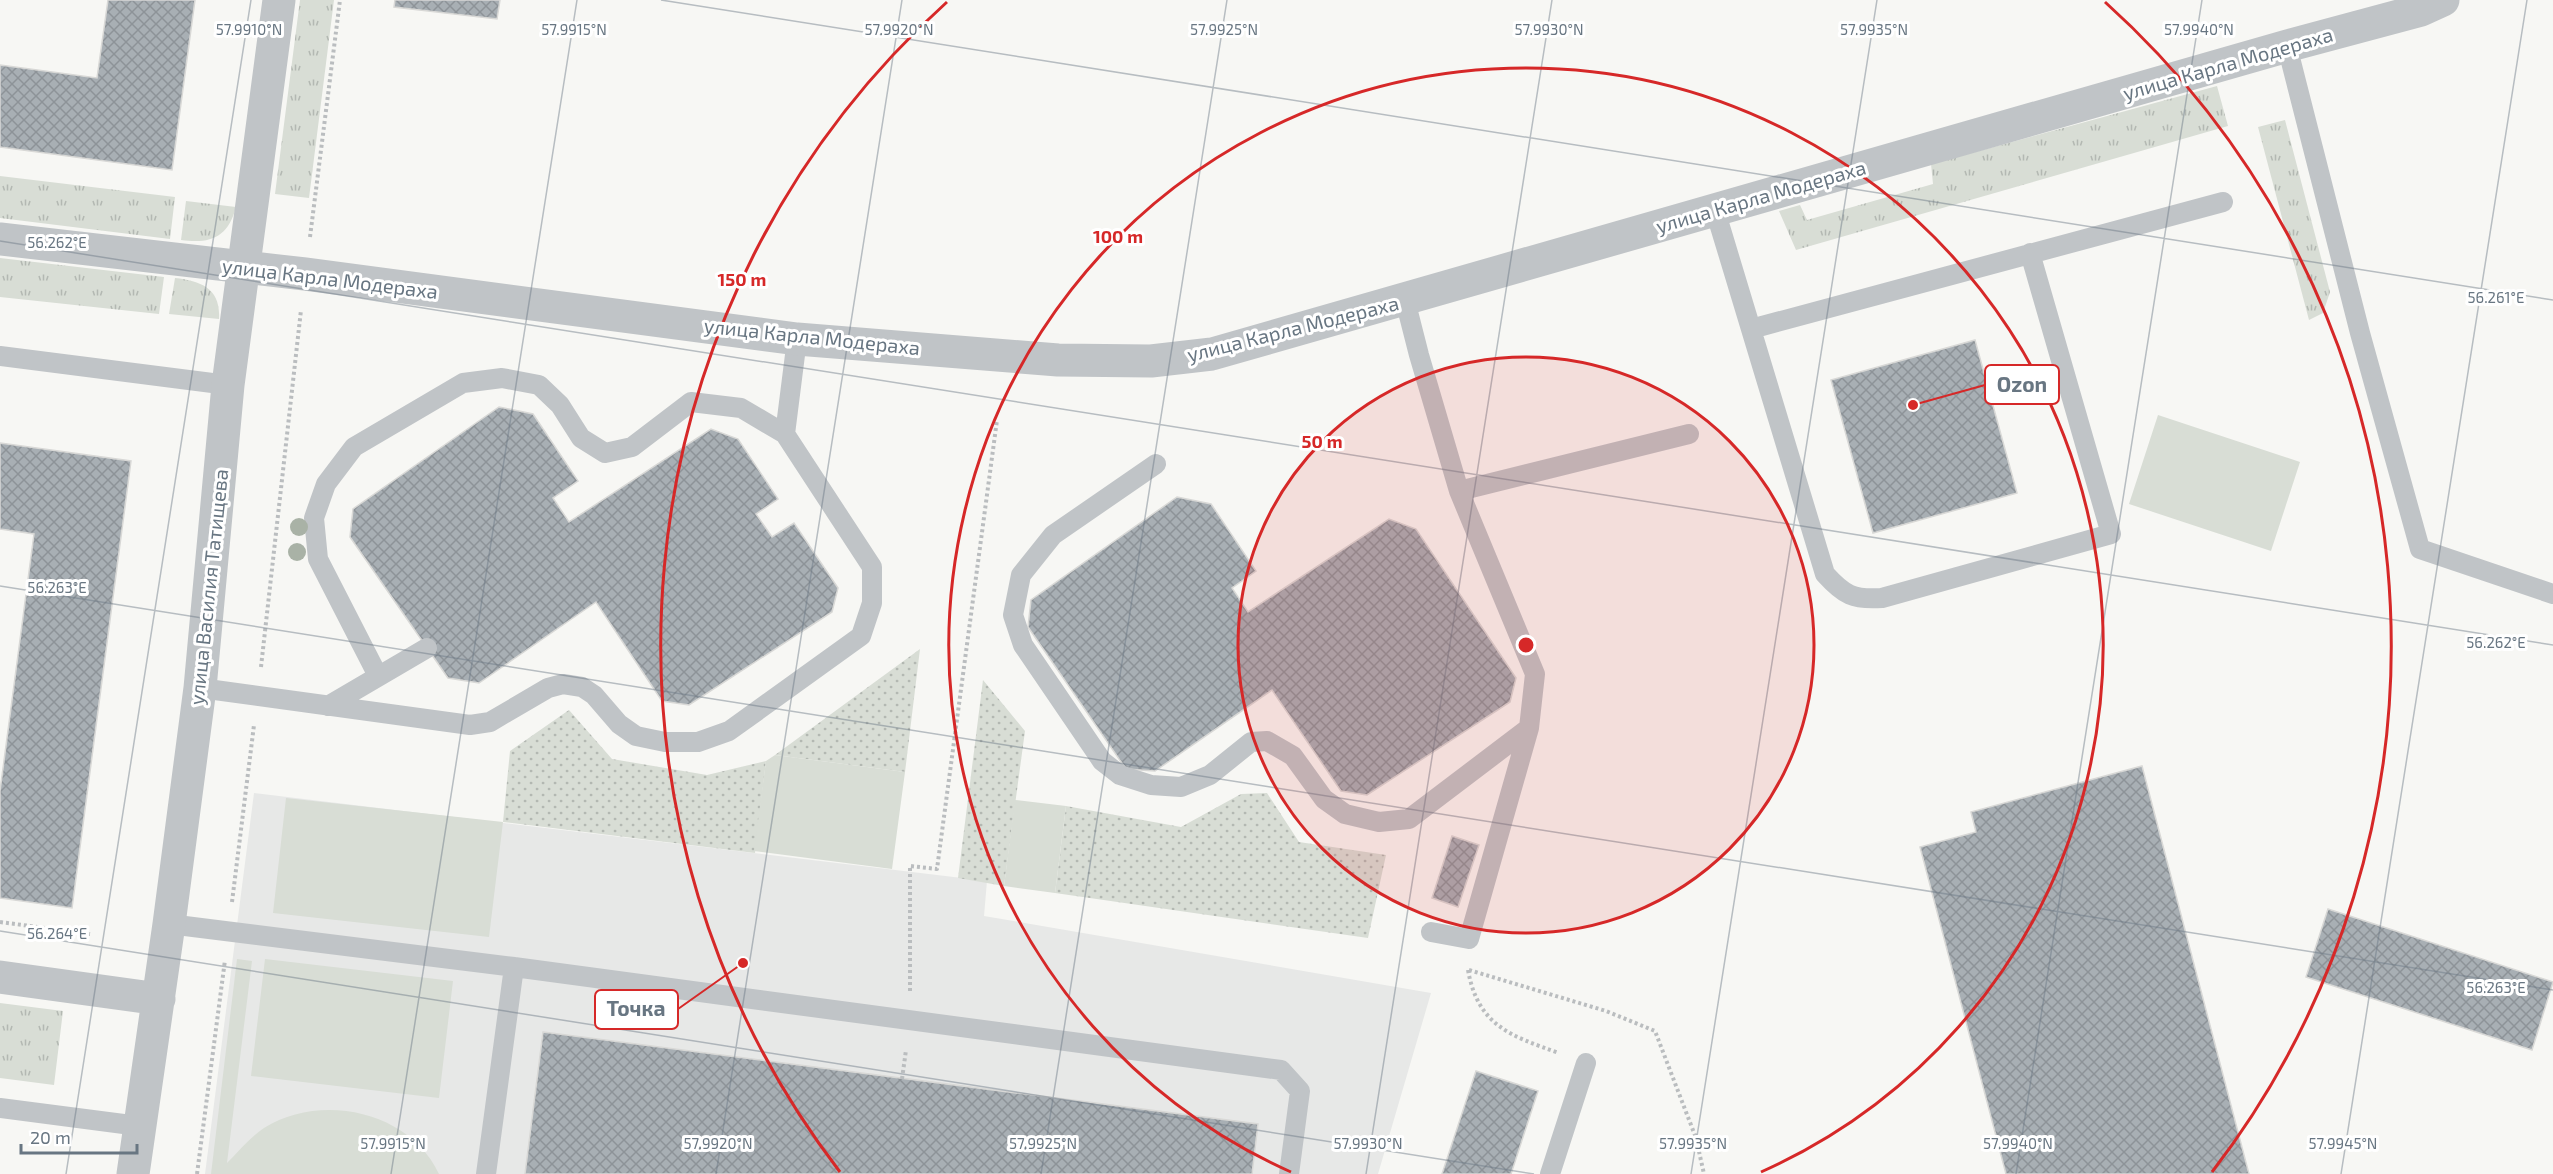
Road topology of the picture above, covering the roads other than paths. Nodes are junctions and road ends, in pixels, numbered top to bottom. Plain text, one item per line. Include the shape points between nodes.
1 (279, 0) edge
2 (2443, 0) edge
3 (2288, 46) junction
4 (2223, 202) dead end
5 (1715, 210) junction
6 (0, 239) edge
7 (2030, 254) junction
8 (244, 268) junction
9 (1405, 300) junction
10 (1751, 329) junction
11 (796, 339) junction
12 (0, 356) edge
13 (228, 385) junction
14 (785, 434) junction
15 (1689, 434) dead end
16 (1156, 464) dead end
17 (1459, 491) junction
18 (2553, 594) edge
19 (427, 648) dead end
20 (378, 676) junction
21 (200, 688) junction
22 (327, 706) junction
23 (1529, 728) junction
24 (170, 924) junction
25 (1431, 932) dead end
26 (514, 967) junction
27 (0, 977) edge
28 (159, 999) junction
29 (1586, 1063) road end
30 (0, 1108) edge
31 (140, 1126) junction
32 (133, 1174) edge
33 (486, 1174) edge
34 (1289, 1174) edge
35 (1550, 1174) edge

1 - 8 street, улица Василия Татищева
2 - 3 street, улица Карла Модераха via 2421,10
3 - 5 street, улица Карла Модераха
3 - 18 lane via 2360,333 2420,549
4 - 7 lane
5 - 9 street, улица Карла Модераха
5 - 10 lane
6 - 8 street, улица Карла Модераха
7 - 10 lane
7 - 10 lane via 2111,534 1881,598 1861,599 1842,592 1825,574
8 - 11 street, улица Карла Модераха
8 - 13 street, улица Василия Татищева
9 - 11 street, улица Карла Модераха via 1212,354 1150,361 1058,360
9 - 17 lane
11 - 14 lane
12 - 13 lane
13 - 21 street, улица Василия Татищева
14 - 20 lane via 741,408 691,402 632,447 605,453 581,438 560,405 539,385 502,378 463,382 354,447 326,484 314,518 318,559
14 - 22 lane via 872,567 872,603 861,636 729,731 698,742 636,736 619,724 594,695 582,687 563,684 548,688 490,722 470,725
15 - 17 lane
16 - 23 lane via 1053,535 1021,574 1014,615 1023,645 1102,761 1120,775 1151,785 1181,787 1210,775 1251,742 1267,741 1293,756 1324,799 1345,814 1379,822 1409,819
17 - 23 lane via 1534,675
19 - 20 lane
20 - 22 lane
21 - 22 lane
21 - 24 street, улица Василия Татищева
23 - 25 lane via 1469,939
24 - 26 lane
24 - 28 street, улица Василия Татищева
26 - 33 lane
26 - 34 lane via 1281,1070 1300,1091
27 - 28 street
28 - 31 street, улица Василия Татищева
29 - 35 lane
30 - 31 lane
31 - 32 street, улица Василия Татищева

